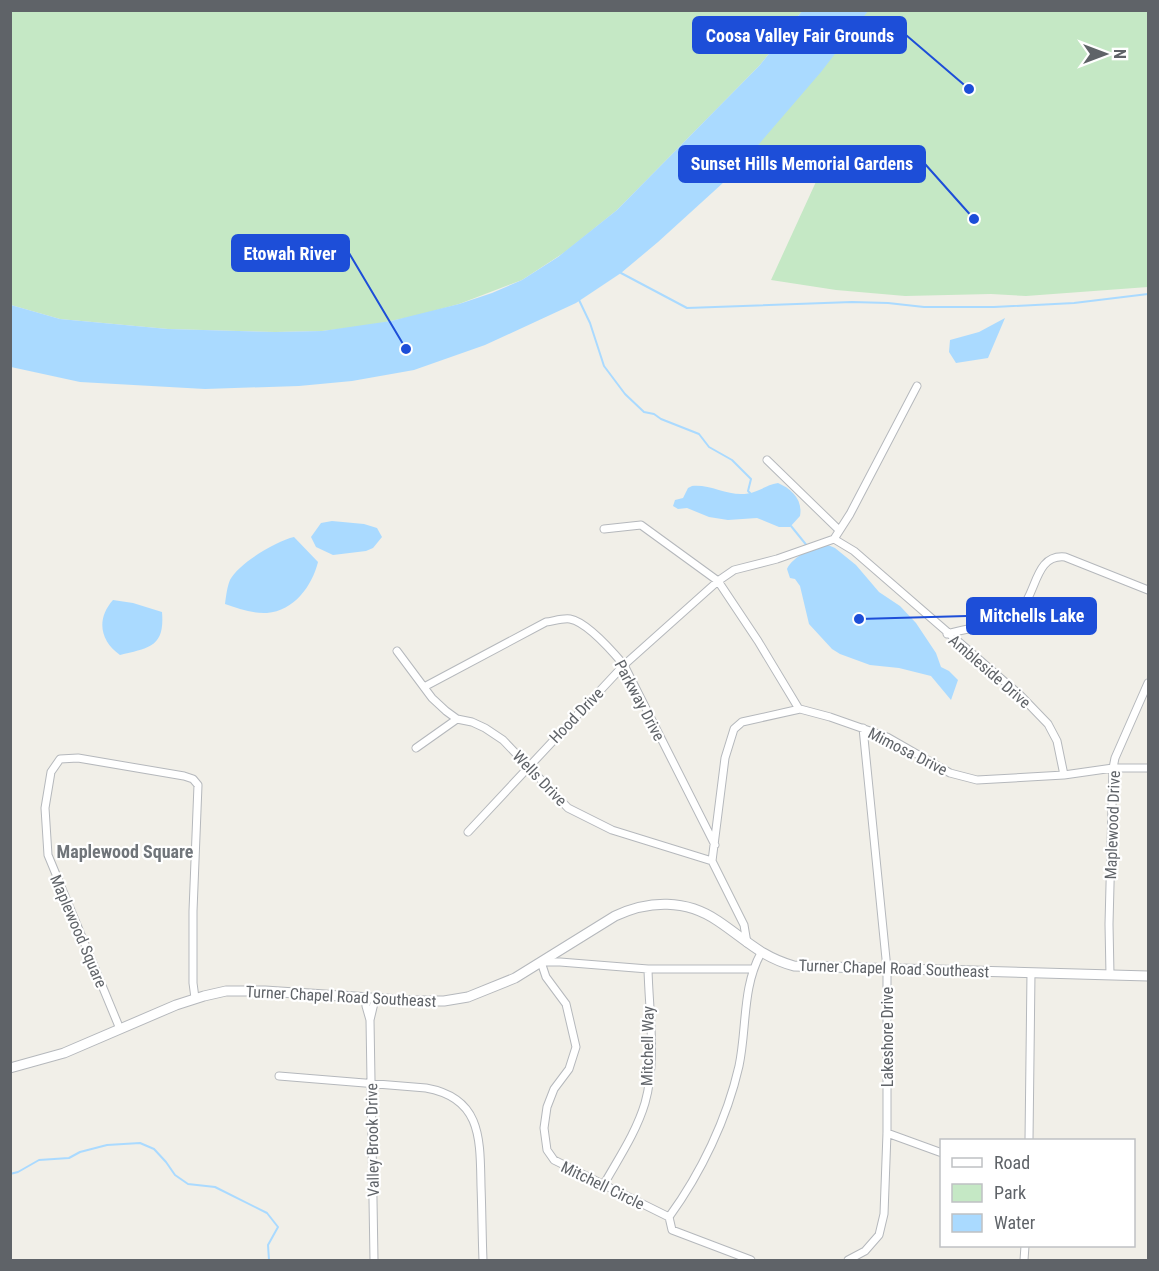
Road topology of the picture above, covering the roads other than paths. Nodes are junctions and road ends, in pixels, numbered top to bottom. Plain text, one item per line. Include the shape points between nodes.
1 (917, 386) dead end
2 (767, 460) dead end
3 (604, 529) dead end
4 (839, 530) junction
5 (834, 539) junction
6 (717, 581) junction
7 (1149, 590) edge
8 (947, 634) junction
9 (397, 651) dead end
10 (624, 665) junction
11 (1149, 683) edge
12 (424, 687) junction
13 (799, 709) junction
14 (457, 719) junction
15 (863, 728) junction
16 (416, 748) dead end
17 (528, 766) junction
18 (1113, 768) junction
19 (1149, 768) edge
20 (1064, 775) junction
21 (468, 832) dead end
22 (715, 845) junction
23 (712, 861) junction
24 (747, 943) junction
25 (761, 953) junction
26 (541, 962) junction
27 (648, 969) junction
28 (752, 969) junction
29 (887, 969) junction
30 (1031, 973) junction
31 (1110, 975) junction
32 (1149, 976) edge
33 (195, 998) junction
34 (371, 998) junction
35 (120, 1029) junction
36 (10, 1068) edge
37 (279, 1076) dead end
38 (371, 1083) junction
39 (887, 1133) junction
40 (1029, 1139) edge
41 (940, 1152) edge
42 (603, 1186) junction
43 (669, 1217) junction
44 (374, 1260) edge
45 (483, 1260) edge
46 (751, 1260) edge
47 (848, 1260) edge

1 - 4 street
2 - 4 street
3 - 6 street via 641,525
4 - 5 street
5 - 6 street via 734,570
5 - 8 street, Ambleside Drive via 854,551
6 - 10 street, Hood Drive
6 - 13 street
7 - 8 street via 1055,556 1044,563 1022,608 1008,619
8 - 20 street, Ambleside Drive via 1020,695 1048,724 1057,741
9 - 12 street, Wells Drive
10 - 12 street, Parkway Drive via 582,624 561,619 546,622
10 - 17 street, Hood Drive
10 - 22 street, Parkway Drive
11 - 18 street, Maplewood Drive
12 - 14 street, Wells Drive
13 - 15 street, Mimosa Drive
13 - 22 street, Mimosa Drive via 742,722 734,729 726,758
14 - 16 street
14 - 17 street, Wells Drive via 485,728
15 - 20 street, Mimosa Drive via 957,776 976,780
15 - 29 street, Lakeshore Drive
17 - 21 street, Hood Drive
17 - 23 street, Wells Drive via 568,808 588,819
18 - 19 street, Mimosa Drive
18 - 20 street, Mimosa Drive
18 - 31 street, Maplewood Drive
22 - 23 street, Mimosa Drive
23 - 24 street via 744,925
24 - 25 street, Turner Chapel Road Southeast
24 - 26 street, Turner Chapel Road Southeast via 700,911 675,905 648,905 615,916
25 - 28 street
25 - 29 street, Turner Chapel Road Southeast via 794,966
26 - 27 street
26 - 34 street, Turner Chapel Road Southeast via 508,982 468,997 434,1001
26 - 42 street, Mitchell Circle via 546,977 566,1004 576,1047 569,1069 547,1107 547,1150 554,1160
27 - 28 street
27 - 42 street, Mitchell Way via 651,1054 645,1103
28 - 43 street via 739,1066 730,1098 701,1166
29 - 30 street, Turner Chapel Road Southeast
29 - 39 street, Lakeshore Drive
30 - 31 street, Turner Chapel Road Southeast
30 - 40 street
31 - 32 street, Turner Chapel Road Southeast
33 - 34 street, Turner Chapel Road Southeast via 250,990
33 - 35 street, Turner Chapel Road Southeast
33 - 35 street, Maplewood Square via 193,910 198,785 184,776 78,758 60,759 51,772 45,808 48,855
34 - 38 street, Valley Brook Drive
35 - 36 street, Turner Chapel Road Southeast via 64,1053
37 - 38 street
38 - 44 street, Valley Brook Drive
38 - 45 street via 435,1090 458,1100 469,1112 479,1137
39 - 41 street
39 - 47 street, Lakeshore Drive via 884,1214 879,1235 865,1251
42 - 43 street, Mitchell Circle
43 - 46 street via 672,1230

